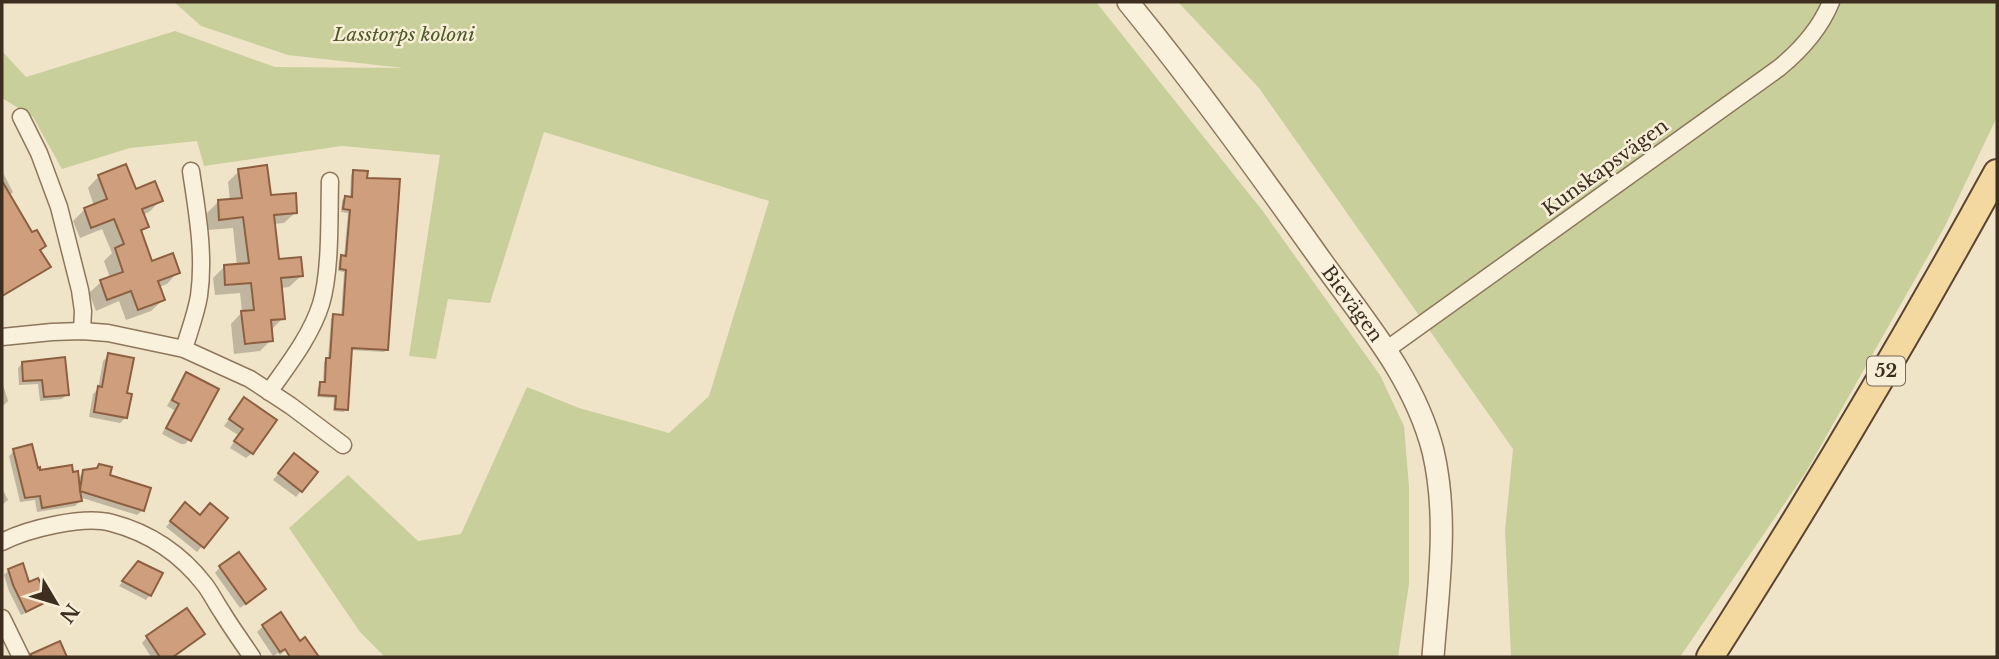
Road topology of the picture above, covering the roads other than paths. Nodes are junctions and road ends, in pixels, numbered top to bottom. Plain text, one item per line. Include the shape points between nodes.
1 (1128, 2) edge
2 (1831, 2) edge
3 (21, 117) dead end
4 (191, 170) dead end
5 (1997, 173) edge
6 (330, 181) dead end
7 (1997, 203) edge
8 (82, 331) junction
9 (2, 337) edge
10 (184, 349) junction
11 (1386, 350) junction
12 (269, 392) junction
13 (342, 445) dead end
14 (2, 542) edge
15 (2, 618) edge
16 (21, 657) edge
17 (252, 657) edge
18 (1433, 657) edge
19 (1710, 657) edge
20 (1728, 657) edge

1 - 11 street, Bievägen via 1264,179
2 - 11 street, Kunskapsvägen via 1813,34 1785,63
3 - 8 street via 59,207 80,290
4 - 10 street via 201,274 199,299
5 - 19 main road, 52 via 1840,448
6 - 12 street via 321,303
7 - 20 main road, 52 via 1868,431
8 - 9 street
8 - 10 street
10 - 12 street
11 - 18 street, Bievägen via 1418,407 1437,471 1441,539
12 - 13 street
14 - 17 street via 44,527 110,522 166,545 205,585
15 - 16 street

